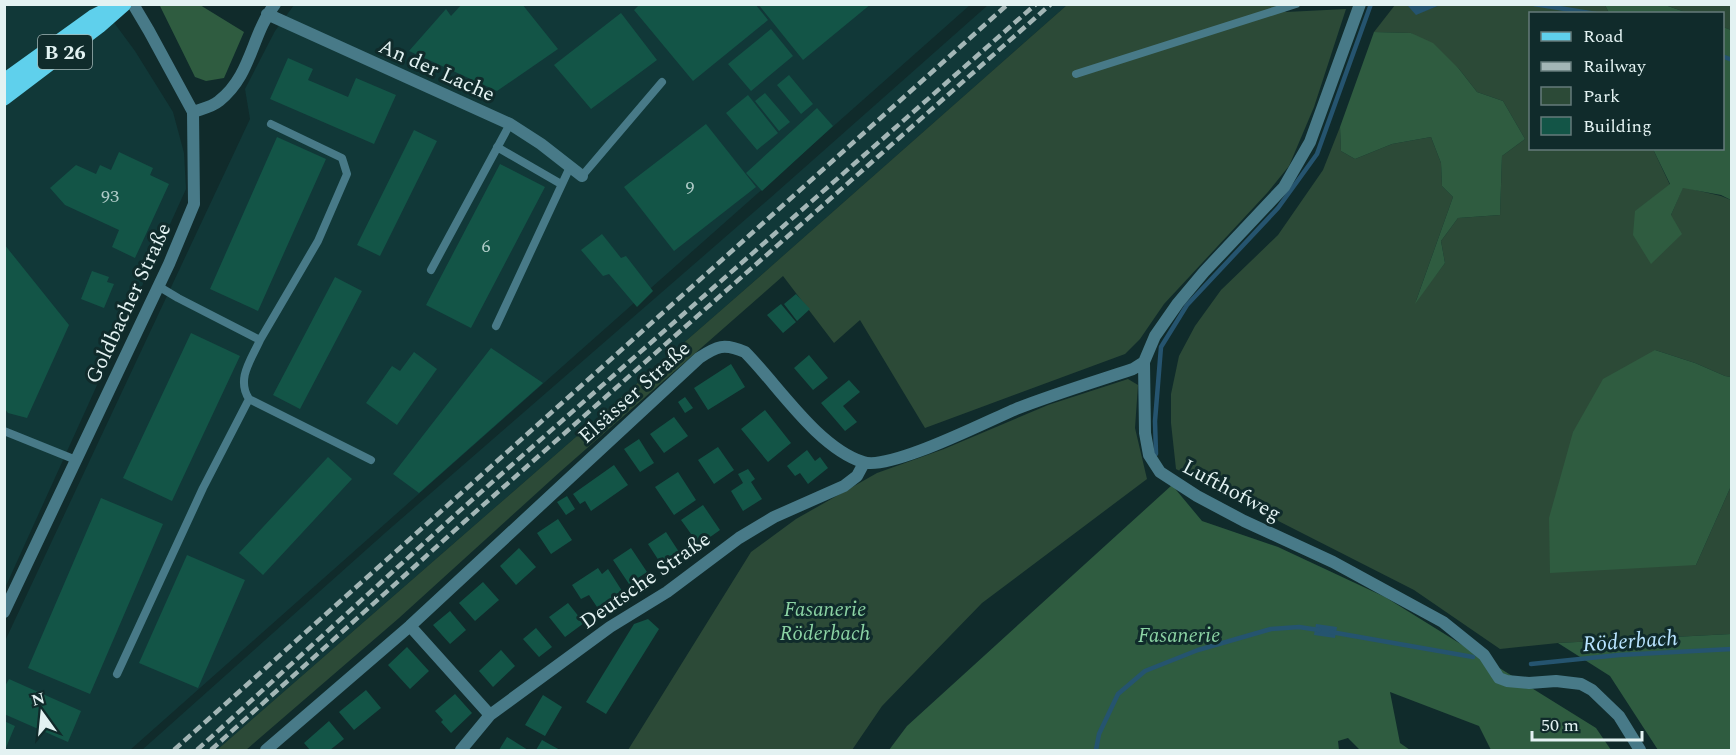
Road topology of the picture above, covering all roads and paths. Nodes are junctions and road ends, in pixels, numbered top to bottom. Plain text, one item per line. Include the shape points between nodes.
1 (119, 4) edge
2 (124, 4) edge
3 (133, 4) edge
4 (1296, 4) edge
5 (1360, 4) edge
6 (271, 9) edge
7 (1076, 74) dead end
8 (4, 81) edge
9 (662, 82) dead end
10 (4, 98) edge
11 (193, 112) junction
12 (271, 124) dead end
13 (510, 124) junction
14 (497, 147) junction
15 (570, 166) junction
16 (582, 176) joint
17 (561, 184) junction
18 (431, 270) dead end
19 (158, 286) junction
20 (496, 326) dead end
21 (260, 340) junction
22 (1144, 362) junction
23 (249, 399) junction
24 (4, 431) edge
25 (371, 459) dead end
26 (76, 460) junction
27 (864, 463) junction
28 (6, 606) edge
29 (410, 626) junction
30 (117, 674) dead end
31 (490, 715) junction
32 (266, 750) edge
33 (461, 750) edge
34 (1640, 750) edge

1 - 8 main road, B 26 via 93,17
2 - 10 main road, B 26
3 - 11 street, Goldbacher Straße
4 - 7 lane
5 - 22 street, Lufthofweg via 1300,162 1284,187 1178,303 1155,336
6 - 11 street, An der Lache via 242,76 218,102
6 - 13 street, An der Lache
9 - 16 lane
11 - 19 street, Goldbacher Straße via 194,204
12 - 21 lane via 342,158 347,174 318,241
13 - 14 lane
13 - 15 street, An der Lache
14 - 17 lane
14 - 18 lane
15 - 16 street, An der Lache
15 - 17 lane
17 - 20 lane
19 - 21 lane
19 - 26 street, Goldbacher Straße
21 - 23 lane via 243,377 243,390
22 - 27 street via 920,450 878,464
22 - 34 street, Lufthofweg via 1145,433 1149,455 1160,472 1215,506 1333,561 1443,622 1484,655 1499,678 1581,684 1592,690 1618,716
23 - 25 lane
23 - 30 lane
24 - 26 lane
26 - 28 street, Goldbacher Straße
27 - 29 street, Elsässer Straße via 836,448 815,429 745,352 732,346 713,349
27 - 31 street, Deutsche Straße via 857,476 844,486 774,517 739,538
29 - 31 street
29 - 32 street, Elsässer Straße
31 - 33 street, Deutsche Straße

